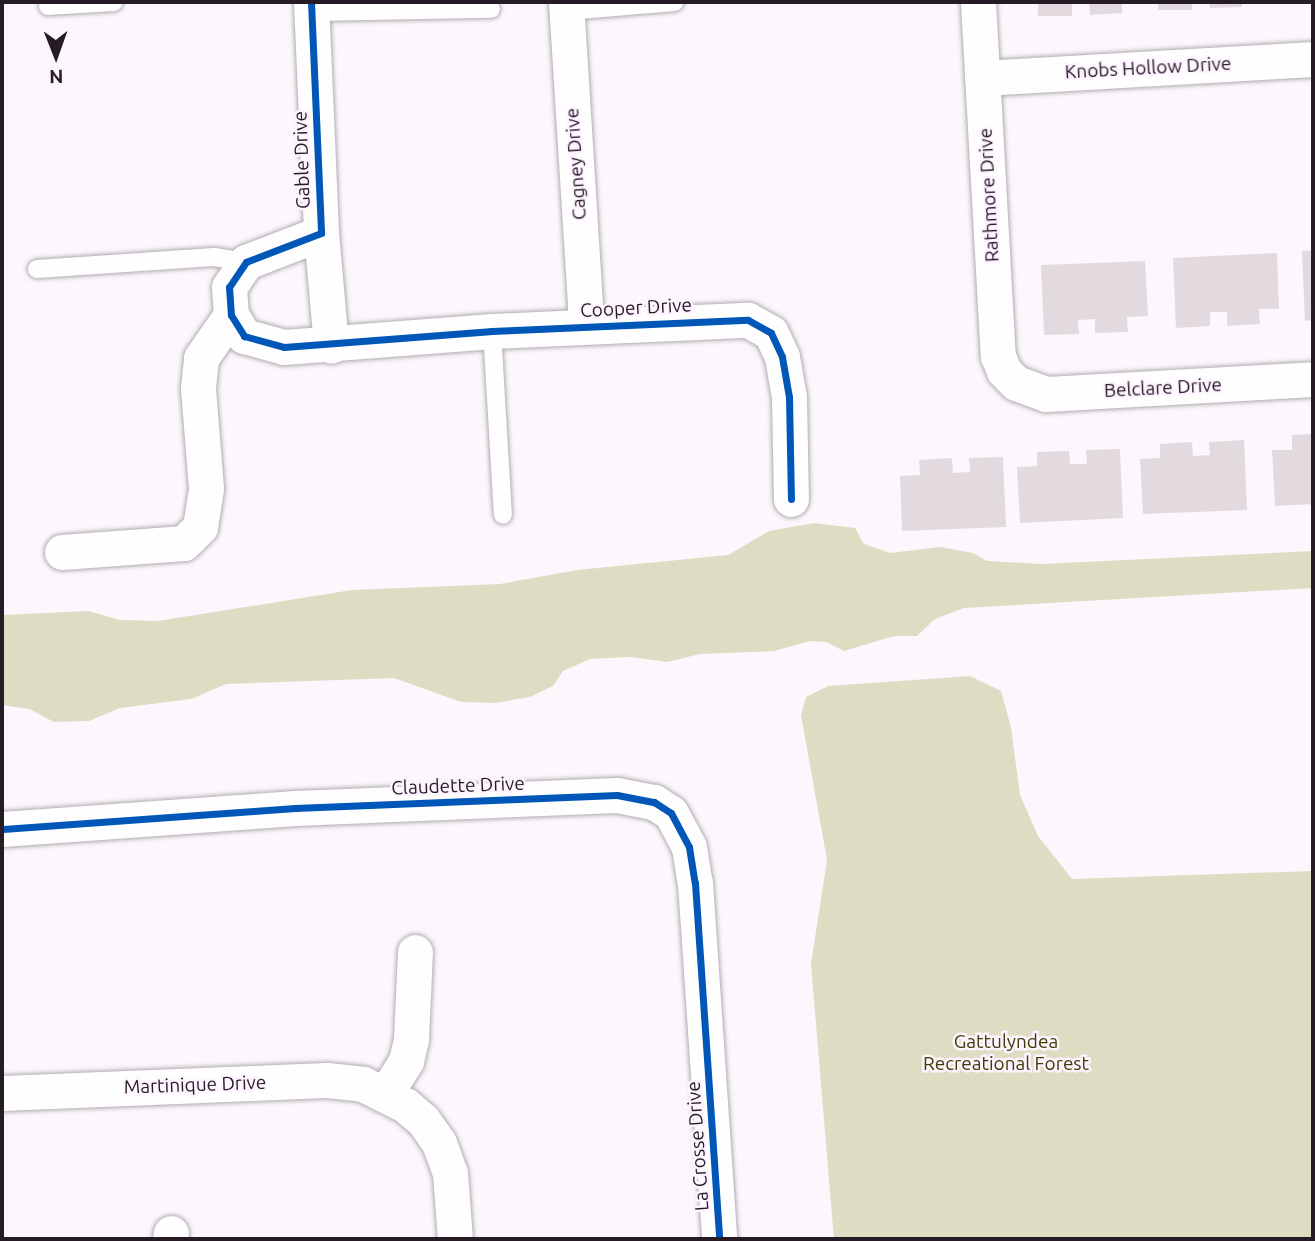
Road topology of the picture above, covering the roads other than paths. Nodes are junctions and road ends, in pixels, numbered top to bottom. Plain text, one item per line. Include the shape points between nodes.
1 (114, 2) edge
2 (676, 2) edge
3 (978, 2) edge
4 (48, 6) dead end
5 (311, 7) edge
6 (566, 7) edge
7 (491, 9) dead end
8 (1313, 59) edge
9 (982, 78) junction
10 (320, 233) junction
11 (246, 262) junction
12 (37, 269) dead end
13 (231, 315) junction
14 (590, 326) junction
15 (492, 331) junction
16 (331, 346) junction
17 (1313, 379) edge
18 (1016, 383) joint
19 (791, 499) dead end
20 (503, 515) dead end
21 (61, 552) dead end
22 (2, 829) edge
23 (415, 951) dead end
24 (708, 1050) joint
25 (2, 1093) edge
26 (386, 1093) junction
27 (455, 1239) edge
28 (719, 1239) edge

1 - 4 lane
2 - 6 lane
3 - 9 street, Rathmore Drive
5 - 7 lane
5 - 10 street, Gable Drive
6 - 14 street, Cagney Drive via 585,308
8 - 9 street, Knobs Hollow Drive
9 - 18 street, Rathmore Drive via 998,356
10 - 11 street, Gable Drive
10 - 16 street, Gable Drive
11 - 12 lane via 214,257
11 - 13 street via 229,287
13 - 16 street via 244,336 284,347
13 - 21 street via 201,358 198,388 206,488 200,527 184,543
14 - 15 street, Cooper Drive
14 - 19 street, Cooper Drive via 748,320 771,333 782,357 789,397
15 - 16 street, Cooper Drive
15 - 20 lane
17 - 18 street, Belclare Drive via 1046,394
22 - 24 street, Claudette Drive via 415,803 617,795 654,802 671,813 689,847
23 - 26 street via 411,1039 406,1061
24 - 28 street, La Crosse Drive
25 - 26 street, Martinique Drive via 327,1080 363,1084
26 - 27 street, Martinique Drive via 423,1120 439,1143 450,1173

